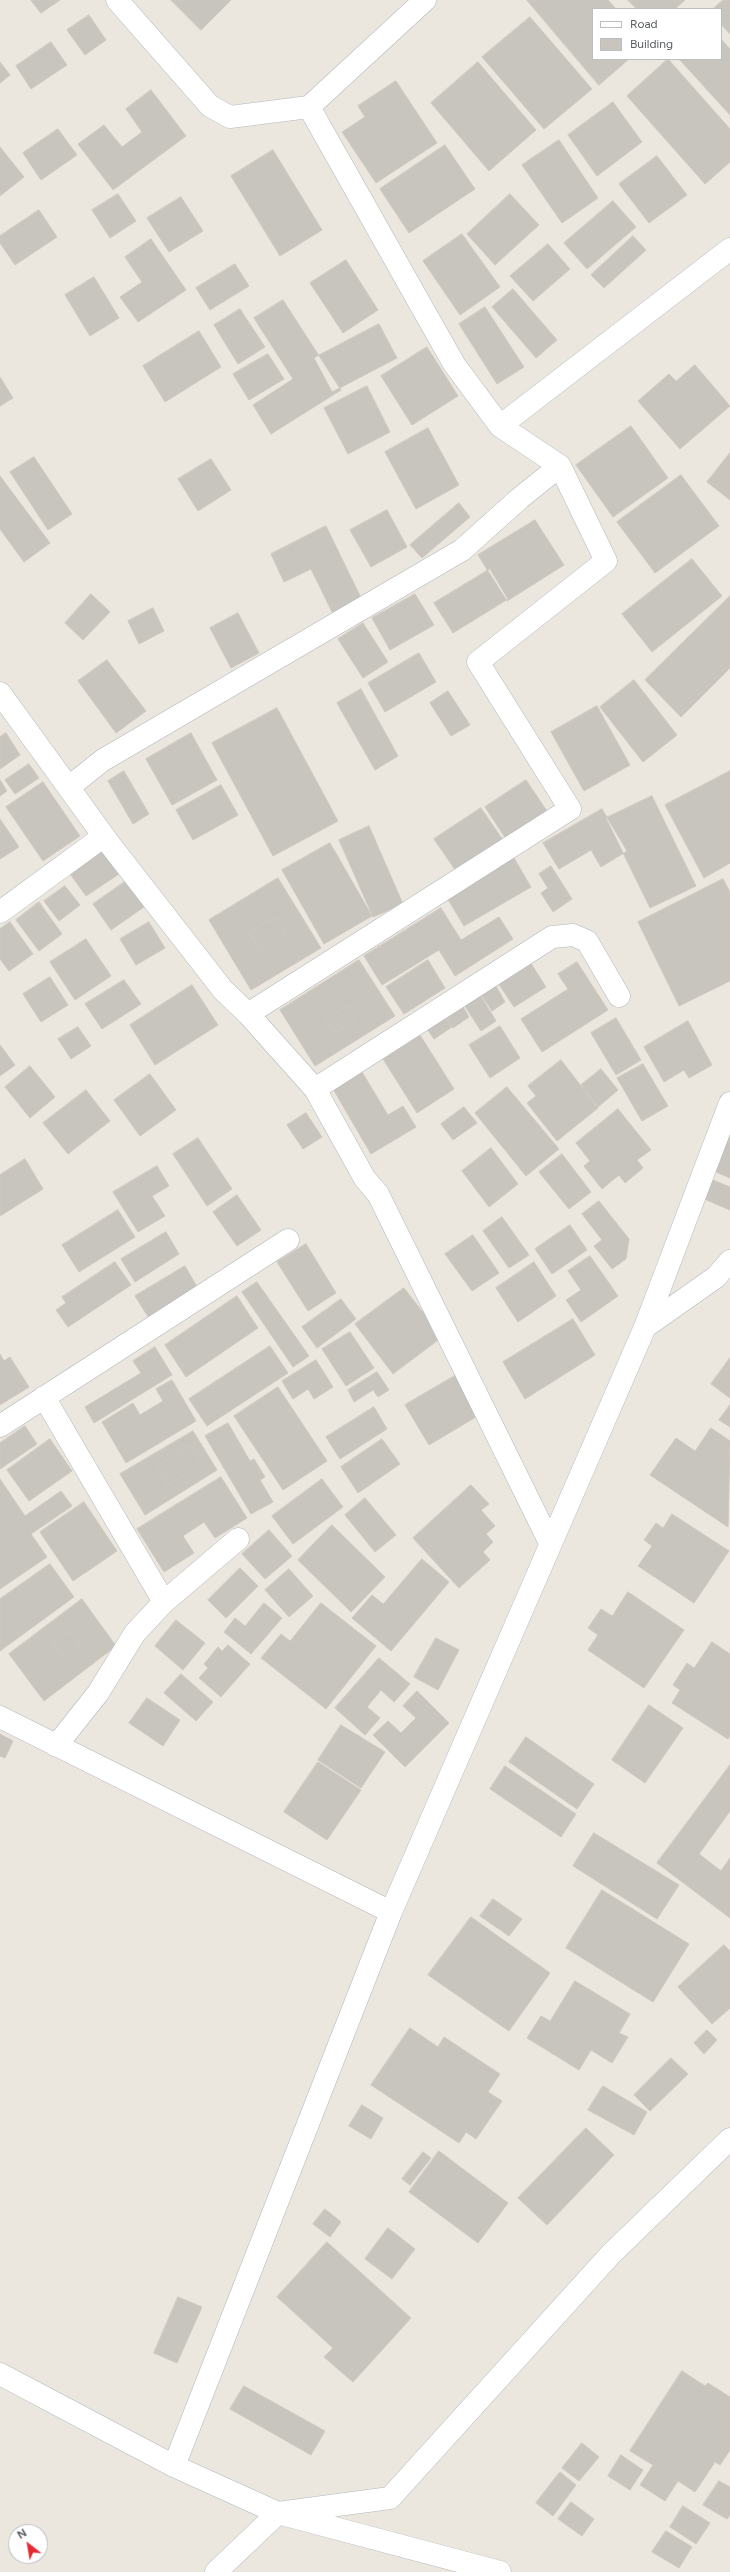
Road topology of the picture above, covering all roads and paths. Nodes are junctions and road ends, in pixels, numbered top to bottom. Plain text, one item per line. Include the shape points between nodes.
1 (117, 0) edge
2 (425, 0) edge
3 (308, 107) junction
4 (730, 248) edge
5 (500, 426) junction
6 (560, 466) junction
7 (0, 693) edge
8 (69, 787) junction
9 (104, 836) junction
10 (0, 912) edge
11 (619, 996) dead end
12 (248, 1014) junction
13 (315, 1089) junction
14 (730, 1103) edge
15 (288, 1240) dead end
16 (730, 1261) edge
17 (645, 1327) junction
18 (44, 1397) junction
19 (0, 1426) edge
20 (238, 1539) dead end
21 (550, 1543) junction
22 (164, 1602) junction
23 (0, 1717) edge
24 (56, 1746) junction
25 (391, 1912) junction
26 (730, 2139) edge
27 (0, 2374) edge
28 (174, 2466) junction
29 (278, 2513) junction
30 (216, 2572) edge
31 (500, 2572) edge

1 - 3 street via 210,106 230,117
2 - 3 street
3 - 5 street via 454,364
4 - 5 street
5 - 6 street
6 - 8 street via 462,550 103,760
6 - 12 street via 606,561 478,662 570,809
7 - 8 street
8 - 9 street
9 - 10 street
9 - 12 street via 223,990
11 - 13 street via 586,941 573,935 552,937
12 - 13 street
13 - 21 street via 365,1179 378,1194
14 - 17 street
15 - 18 street
16 - 17 street via 710,1281
17 - 21 street
18 - 19 street
18 - 22 street
20 - 22 street
21 - 25 street
22 - 24 street via 135,1632 98,1693
23 - 24 street
24 - 25 street
25 - 28 street
26 - 29 street via 611,2254 390,2498
27 - 28 street
28 - 29 street
29 - 30 street
29 - 31 street

